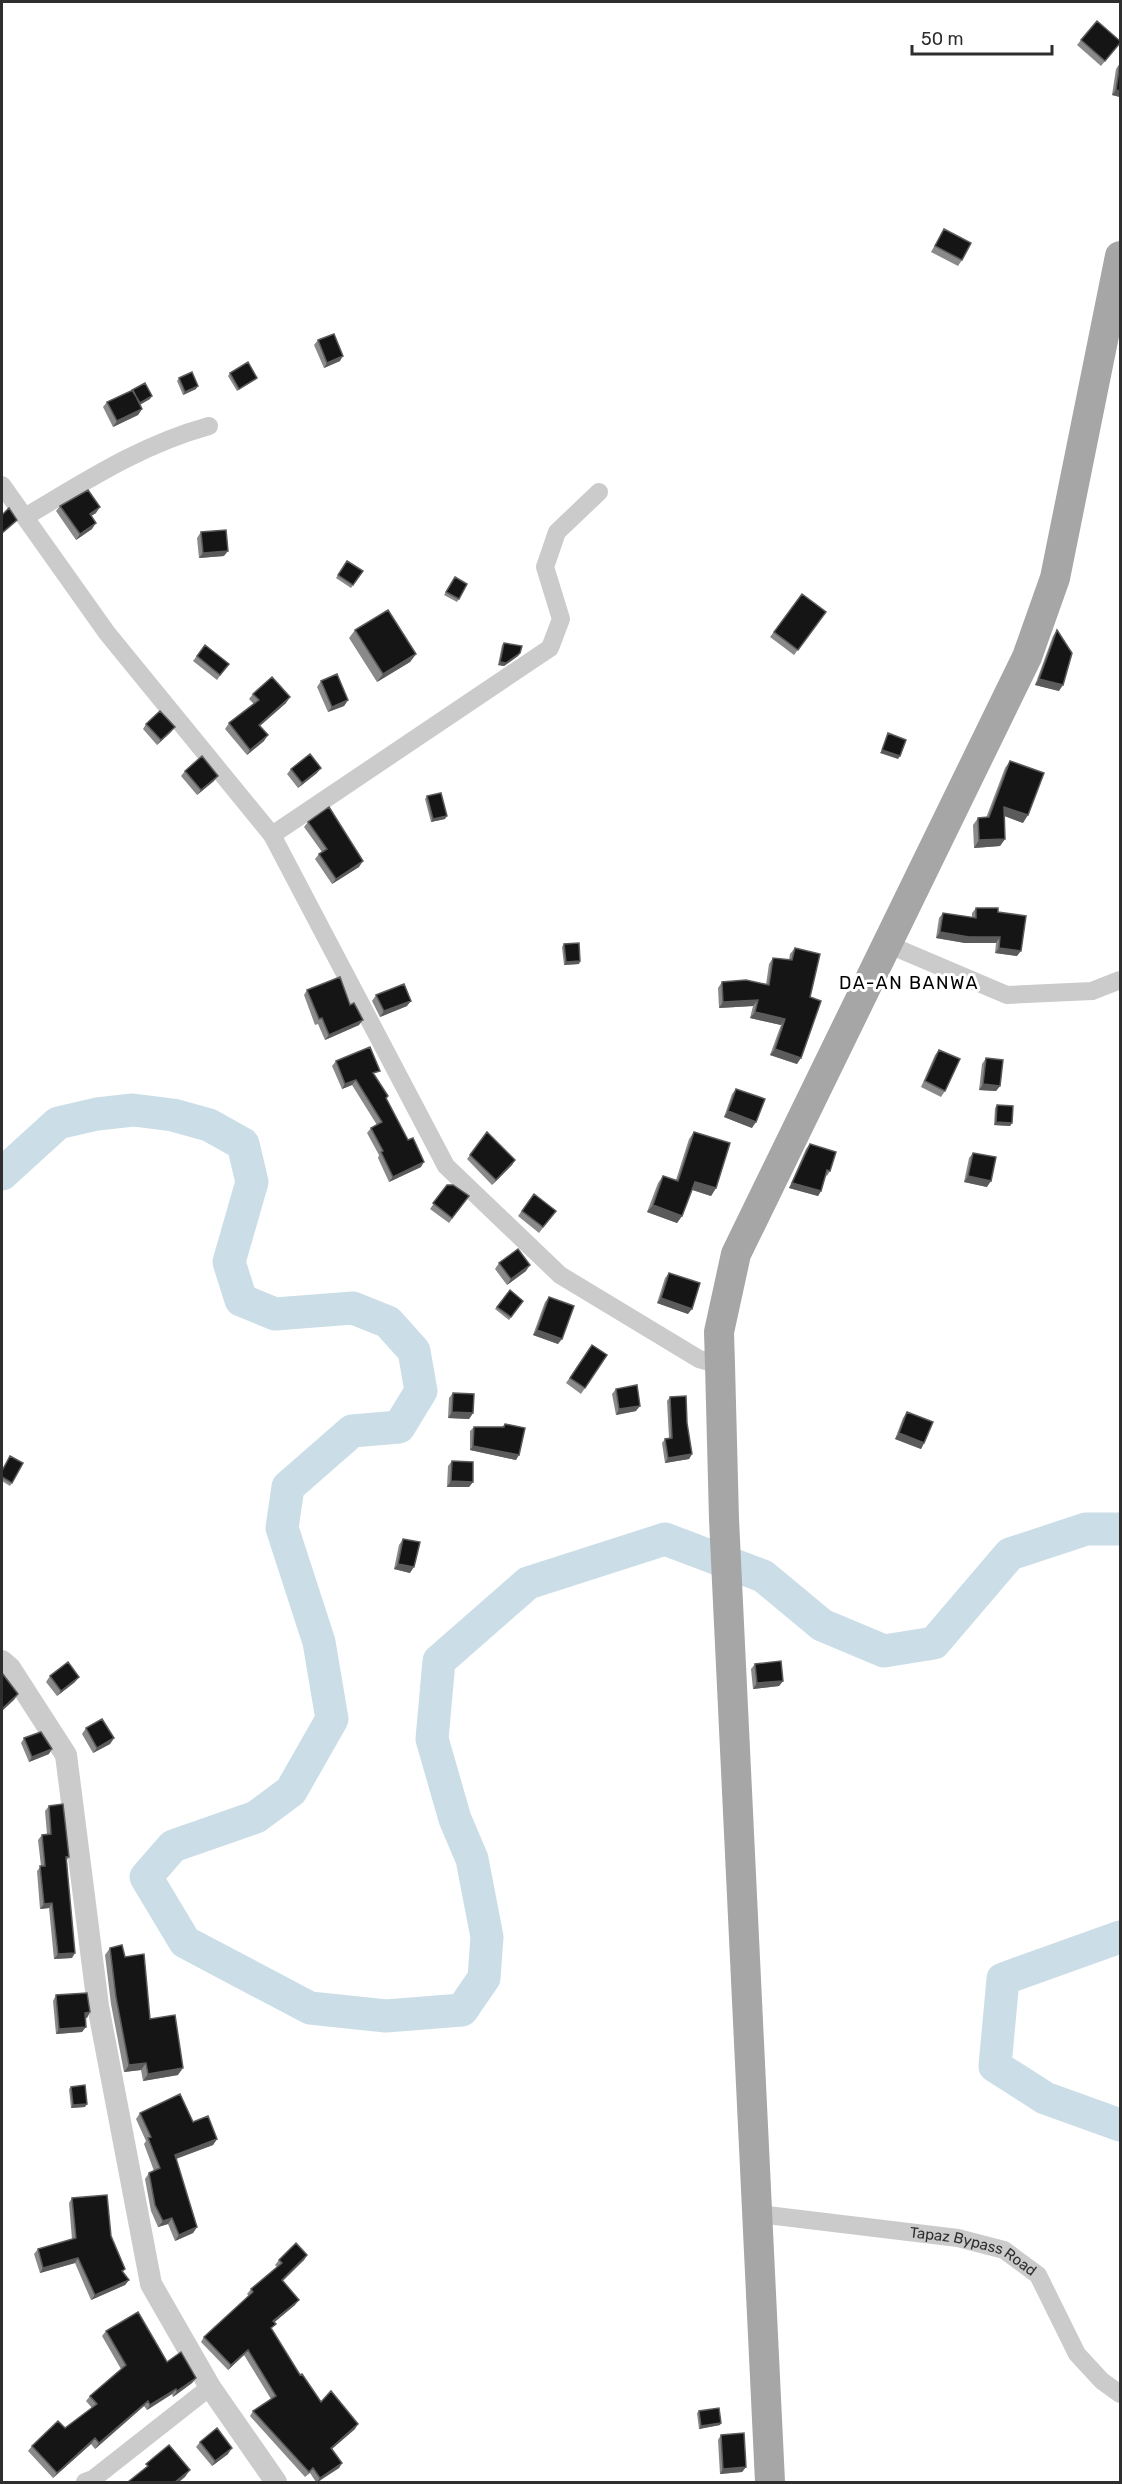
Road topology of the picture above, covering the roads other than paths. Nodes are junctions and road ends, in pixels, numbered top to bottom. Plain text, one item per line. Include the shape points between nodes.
1 (1120, 256) edge
2 (209, 426) dead end
3 (2, 485) edge
4 (599, 492) dead end
5 (25, 517) junction
6 (272, 836) junction
7 (887, 944) junction
8 (1120, 980) edge
9 (720, 1365) junction
10 (2, 1660) edge
11 (759, 2214) junction
12 (210, 2387) junction
13 (1120, 2394) edge
14 (85, 2482) edge
15 (276, 2482) edge
16 (770, 2482) edge

1 - 7 main road via 1055,578 1027,657
2 - 5 street via 172,436 112,465
3 - 5 street
4 - 6 street via 557,532 545,567 561,619 550,648
5 - 6 street via 107,633
6 - 9 street via 446,1166 560,1275 699,1359
7 - 8 street via 1006,995 1092,991
7 - 9 main road via 736,1254 719,1332
9 - 11 main road via 724,1519
10 - 12 street via 66,1755 98,2006 151,2284
11 - 13 street, Tapaz Bypass Road via 958,2238 1004,2250 1038,2275 1077,2354
11 - 16 main road
12 - 14 street
12 - 15 street

